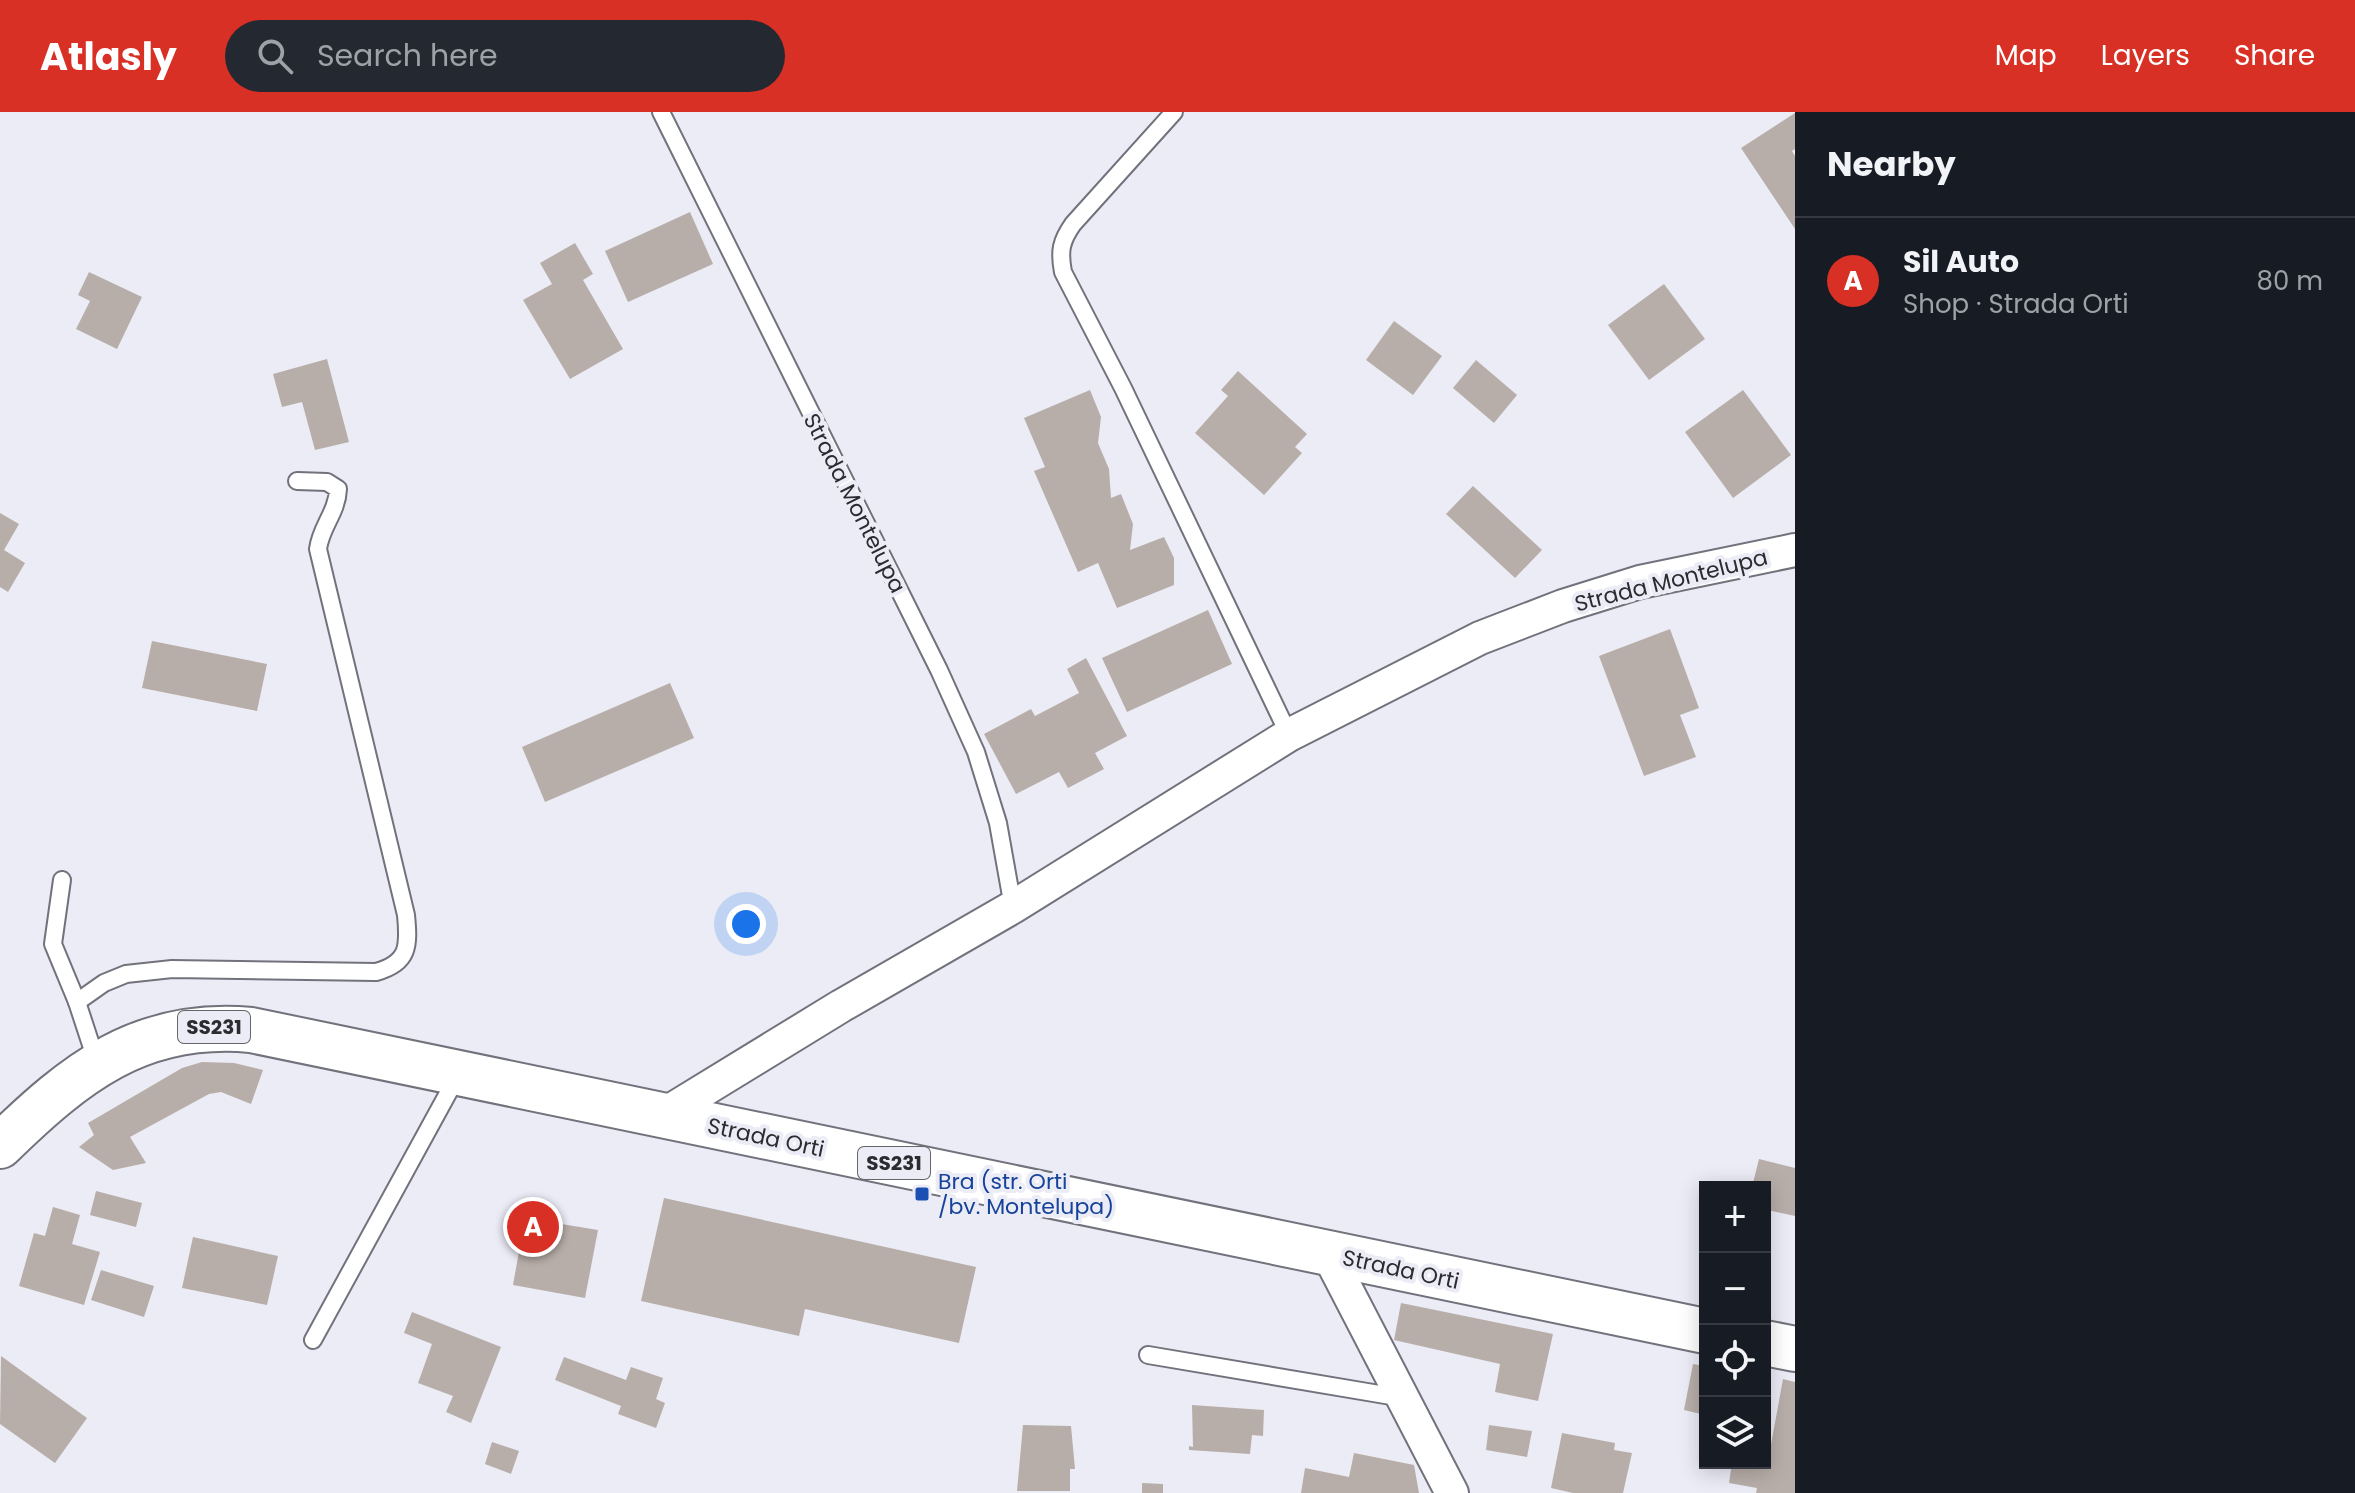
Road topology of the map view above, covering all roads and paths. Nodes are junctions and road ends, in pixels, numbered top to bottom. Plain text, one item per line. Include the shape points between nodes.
1 (661, 112) edge
2 (1174, 112) edge
3 (297, 481) dead end
4 (1795, 550) edge
5 (1289, 735) junction
6 (62, 880) dead end
7 (1013, 907) junction
8 (77, 1002) junction
9 (97, 1063) junction
10 (460, 1070) junction
11 (663, 1115) junction
12 (0, 1146) edge
13 (1328, 1254) junction
14 (1699, 1330) edge
15 (313, 1340) dead end
16 (1771, 1344) edge
17 (1795, 1349) edge
18 (1148, 1355) dead end
19 (1403, 1398) junction
20 (1452, 1493) edge

1 - 7 lane, Strada Montelupa via 976,752 998,823
2 - 5 lane via 1073,224 1059,255
3 - 8 lane via 327,482 338,489 338,507 321,530 318,549 406,915 405,954 394,967 376,972 172,969 126,974
4 - 5 street, Strada Montelupa via 1640,582 1563,606 1480,638
5 - 7 street, Strada Montelupa
6 - 8 lane via 53,944
7 - 11 street, Strada Montelupa
8 - 9 lane
9 - 10 main road, Strada Orti / SS231 via 149,1039 222,1027
9 - 12 main road, Strada Orti / SS231 via 58,1091
10 - 11 main road, Strada Orti / SS231
10 - 15 lane
11 - 13 main road, Strada Orti / SS231
13 - 14 main road, Strada Orti / SS231
13 - 19 street
16 - 17 main road
18 - 19 lane
19 - 20 street

